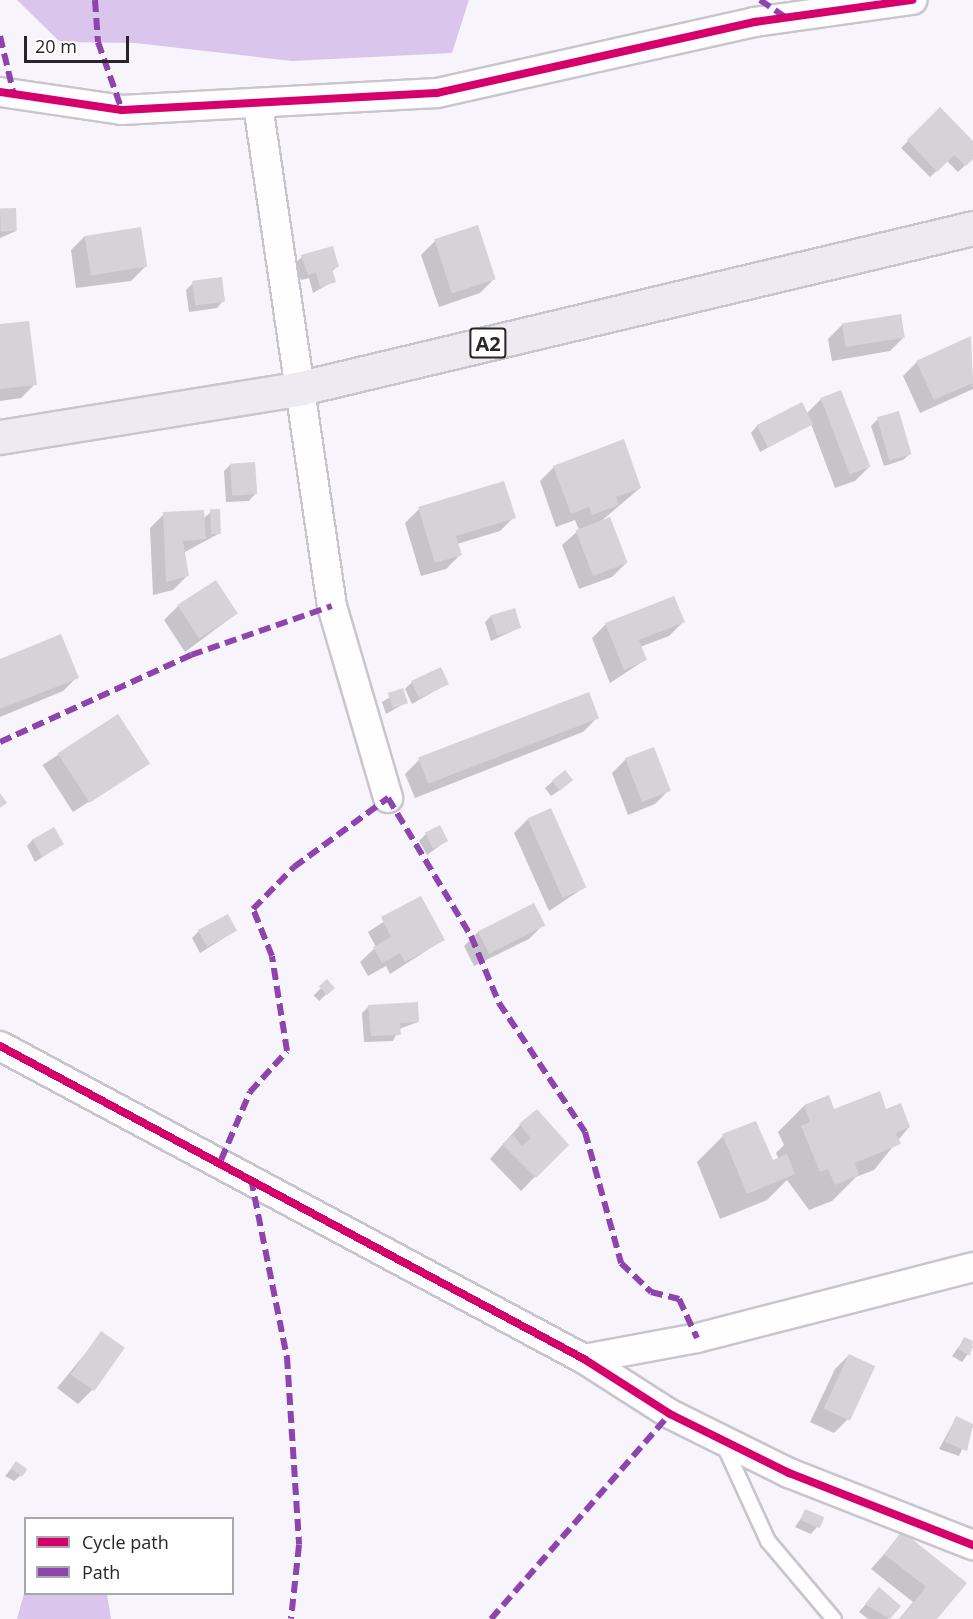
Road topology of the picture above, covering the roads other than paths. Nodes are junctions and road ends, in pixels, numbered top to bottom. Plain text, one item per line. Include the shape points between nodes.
1 (912, 0) edge
2 (0, 92) edge
3 (258, 105) junction
4 (973, 228) edge
5 (301, 388) junction
6 (0, 437) edge
7 (388, 798) dead end
8 (0, 1046) edge
9 (973, 1267) edge
10 (584, 1359) junction
11 (722, 1440) junction
12 (973, 1545) edge
13 (834, 1619) edge

1 - 3 street via 755,22 437,93
2 - 3 street via 122,110
3 - 5 street
4 - 5 main road, A2
5 - 6 main road, A2
5 - 7 street via 332,606
8 - 10 street
9 - 10 street via 696,1338
10 - 11 street via 670,1414
11 - 12 street
11 - 13 lane via 768,1540

